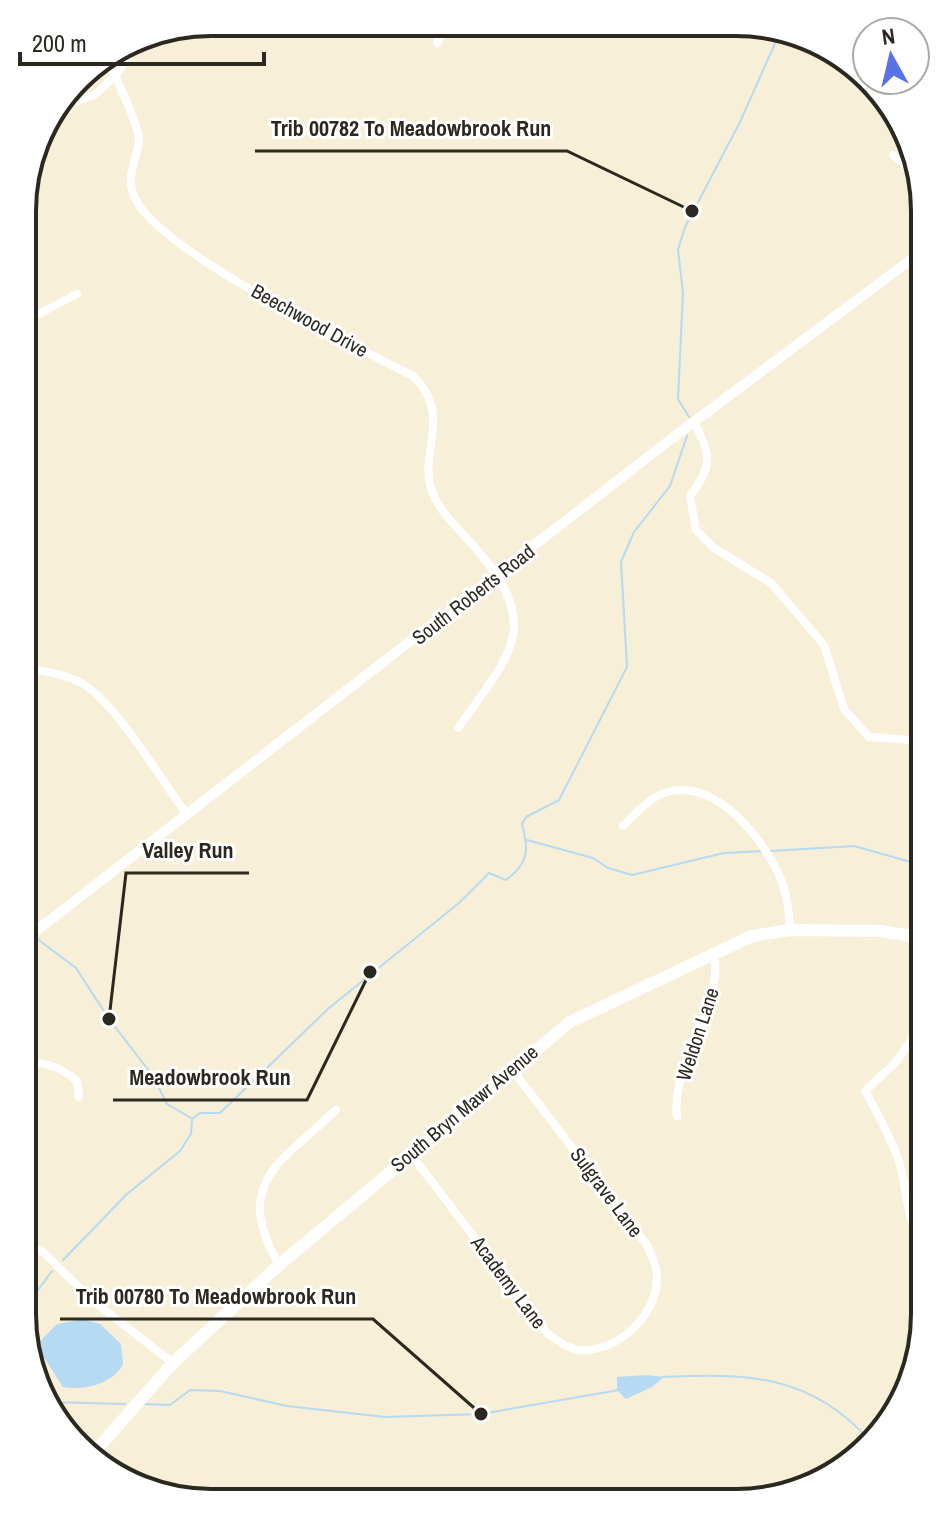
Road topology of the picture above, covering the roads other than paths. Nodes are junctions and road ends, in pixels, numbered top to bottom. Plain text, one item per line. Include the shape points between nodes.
1 (441, 36) edge
2 (437, 43) dead end
3 (129, 56) edge
4 (111, 67) edge
5 (117, 74) junction
6 (73, 103) edge
7 (893, 155) dead end
8 (905, 165) edge
9 (911, 259) edge
10 (77, 294) dead end
11 (36, 315) edge
12 (694, 422) junction
13 (498, 573) junction
14 (36, 670) edge
15 (458, 728) dead end
16 (911, 740) edge
17 (185, 812) junction
18 (623, 826) dead end
19 (790, 930) junction
20 (36, 931) edge
21 (911, 936) edge
22 (713, 953) junction
23 (911, 1040) edge
24 (36, 1063) edge
25 (511, 1068) junction
26 (79, 1097) dead end
27 (336, 1110) dead end
28 (677, 1116) dead end
29 (410, 1153) junction
30 (911, 1220) edge
31 (36, 1249) edge
32 (279, 1265) junction
33 (635, 1328) joint
34 (173, 1363) junction
35 (98, 1448) edge

1 - 2 street
3 - 5 street
4 - 5 street
5 - 6 street via 96,94
5 - 13 street, Beechwood Drive via 139,139 131,187 144,214 212,265 413,376 428,390 433,410 431,488 440,507
7 - 8 street
9 - 12 street, South Roberts Road
10 - 11 street
12 - 13 street, South Roberts Road
12 - 16 street via 706,446 708,470 690,496 696,530 714,548 771,583 798,611 824,645 844,709 869,737
13 - 15 street via 517,631 510,654
13 - 17 street, South Roberts Road
14 - 17 street via 80,682 102,698
17 - 20 street, South Roberts Road
18 - 19 street via 665,793 706,794 729,808 778,873 788,901
19 - 21 main road, South Bryn Mawr Avenue
19 - 22 main road, South Bryn Mawr Avenue via 752,936
22 - 25 main road, South Bryn Mawr Avenue via 570,1022
22 - 28 street, Weldon Lane via 717,971 682,1070
23 - 30 street via 865,1091 899,1163
24 - 26 street via 49,1063 77,1081
25 - 29 main road, South Bryn Mawr Avenue
25 - 33 street, Sulgrave Lane via 647,1245 657,1273 653,1303
27 - 32 street via 264,1181 259,1204 262,1234
29 - 32 main road, South Bryn Mawr Avenue
29 - 33 street, Academy Lane via 548,1334 567,1347 587,1350
31 - 34 street
32 - 34 main road, South Bryn Mawr Avenue
34 - 35 main road, South Bryn Mawr Avenue

